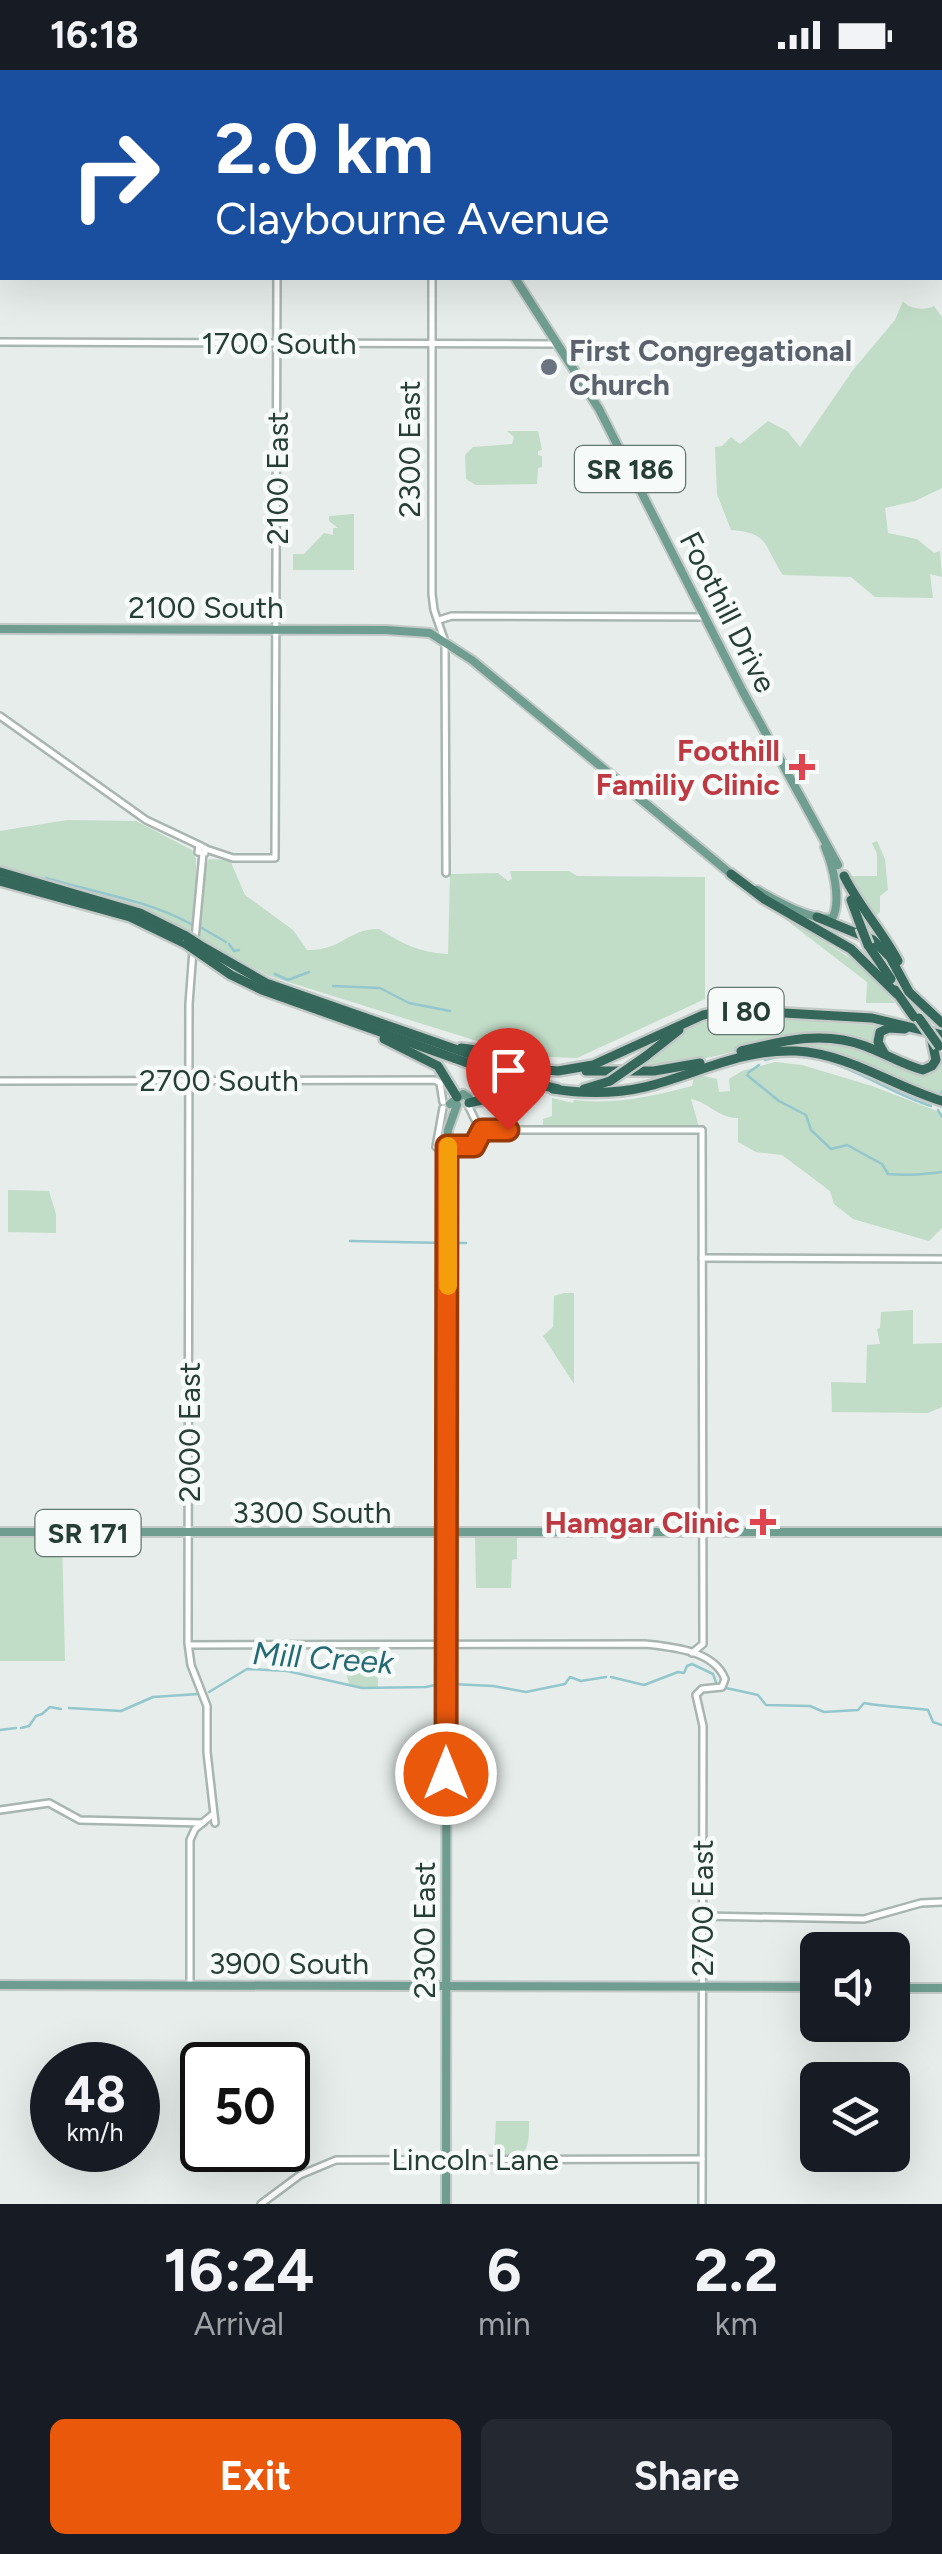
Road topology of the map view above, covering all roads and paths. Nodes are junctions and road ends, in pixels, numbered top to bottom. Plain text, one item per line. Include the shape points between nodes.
1 (278, 280) edge
2 (432, 280) edge
3 (516, 280) edge
4 (0, 342) edge
5 (277, 343) junction
6 (432, 344) junction
7 (558, 344) junction
8 (705, 617) junction
9 (438, 620) junction
10 (0, 629) edge
11 (276, 629) junction
12 (445, 642) junction
13 (0, 716) edge
14 (820, 828) junction
15 (202, 850) junction
16 (838, 864) junction
17 (0, 872) edge
18 (732, 872) junction
19 (446, 873) dead end
20 (844, 876) junction
21 (0, 881) edge
22 (817, 917) junction
23 (858, 927) junction
24 (186, 940) junction
25 (866, 944) junction
26 (202, 951) junction
27 (897, 994) junction
28 (919, 1014) junction
29 (346, 1020) junction
30 (942, 1023) edge
31 (918, 1030) junction
32 (437, 1044) junction
33 (939, 1046) edge
34 (894, 1058) junction
35 (714, 1059) junction
36 (496, 1068) junction
37 (558, 1070) junction
38 (509, 1072) junction
39 (0, 1080) edge
40 (189, 1080) junction
41 (553, 1089) junction
42 (942, 1100) edge
43 (456, 1104) junction
44 (481, 1130) junction
45 (447, 1146) junction
46 (702, 1258) junction
47 (942, 1258) edge
48 (0, 1532) edge
49 (189, 1534) junction
50 (446, 1534) junction
51 (702, 1534) junction
52 (942, 1534) edge
53 (189, 1645) junction
54 (446, 1645) junction
55 (692, 1653) junction
56 (0, 1810) edge
57 (213, 1812) junction
58 (202, 1823) junction
59 (215, 1823) dead end
60 (942, 1902) edge
61 (702, 1916) junction
62 (0, 1985) edge
63 (190, 1985) junction
64 (446, 1985) junction
65 (702, 1986) junction
66 (800, 1988) edge
67 (910, 1988) edge
68 (942, 1988) edge
69 (446, 2159) junction
70 (702, 2160) junction
71 (260, 2204) edge
72 (446, 2204) edge
73 (702, 2204) edge

1 - 5 street, 2100 East
2 - 6 street, 2300 East
3 - 7 main road, Foothill Drive / SR 186
4 - 5 street, 1700 South
5 - 6 street, 1700 South
5 - 11 street, 2100 East
6 - 7 street, 1700 South
6 - 9 street, 2300 East via 432,594
7 - 8 main road, Foothill Drive / SR 186 via 603,416
8 - 9 street
8 - 14 main road, Foothill Drive / SR 186
9 - 12 street, 2300 East
10 - 11 main road, 2100 South
11 - 12 main road, 2100 South via 413,631
11 - 15 street, 2100 East via 275,858
12 - 18 main road
12 - 19 street, 2300 East
13 - 15 street via 146,820
14 - 16 main road, Foothill Drive / SR 186
14 - 22 main road via 836,908 832,919
15 - 40 street, 2000 East
16 - 20 highway
16 - 23 highway
17 - 24 highway, I 80 via 140,913
18 - 22 main road
18 - 27 highway via 764,899 851,949
20 - 23 highway
20 - 28 highway via 889,943
21 - 24 highway, I 80
22 - 28 highway via 873,940
23 - 25 highway, bridge
24 - 26 highway, I 80, bridge
25 - 27 highway
25 - 28 highway
26 - 29 highway, I 80 via 262,990
26 - 32 highway, I 80 via 266,983
27 - 28 highway
28 - 30 highway
28 - 33 highway, bridge
29 - 36 highway, I 80
29 - 43 highway via 429,1059
31 - 33 highway, I 80
31 - 34 highway via 880,1032 879,1047
31 - 41 highway, I 80, bridge via 720,1015 691,1023 610,1081
32 - 36 highway, I 80
32 - 43 highway via 499,1056 497,1091
33 - 34 highway via 926,1070
33 - 37 highway, I 80 via 872,1018 730,1010 702,1015 606,1060
34 - 35 highway via 845,1040 812,1037
35 - 37 highway via 654,1071
35 - 42 highway via 807,1050 850,1059
36 - 38 highway, I 80, bridge
37 - 38 highway, I 80
38 - 41 highway, I 80
39 - 40 street, 2700 South
40 - 43 street, 2700 South via 438,1080
40 - 49 street, 2000 East
41 - 42 highway via 634,1089 728,1058 796,1052 844,1060
43 - 44 street
43 - 45 main road, 2300 East
43 - 45 street via 436,1146
44 - 45 street via 474,1146
44 - 46 street via 702,1130
45 - 50 main road, 2300 East
46 - 47 street
46 - 51 street
48 - 49 main road, 3300 South / SR 171
49 - 50 main road, 3300 South / SR 171
49 - 53 street, 2000 East
50 - 51 main road, 3300 South / SR 171
50 - 54 main road, 2300 East
51 - 52 main road, 3300 South / SR 171
51 - 55 street via 703,1644
53 - 54 street
53 - 57 street, 2000 East via 207,1706
54 - 55 street via 644,1644
54 - 64 main road, 2300 East
55 - 61 street, 2700 East via 718,1666 724,1683 696,1695 702,1723
56 - 58 street via 50,1803 80,1820
57 - 58 street
57 - 59 street, 2000 East
58 - 63 street via 190,1840
60 - 61 street via 864,1920
61 - 65 street, 2700 East
62 - 63 main road, 3900 South
63 - 64 main road, 3900 South
64 - 65 main road, 3900 South
64 - 69 main road, 2300 East
65 - 66 main road, 3900 South
65 - 70 street, 2700 East
67 - 68 main road
69 - 70 street, Lincoln Lane
69 - 71 street, Lincoln Lane via 333,2160
69 - 72 main road, 2300 East
70 - 73 street, 2700 East

